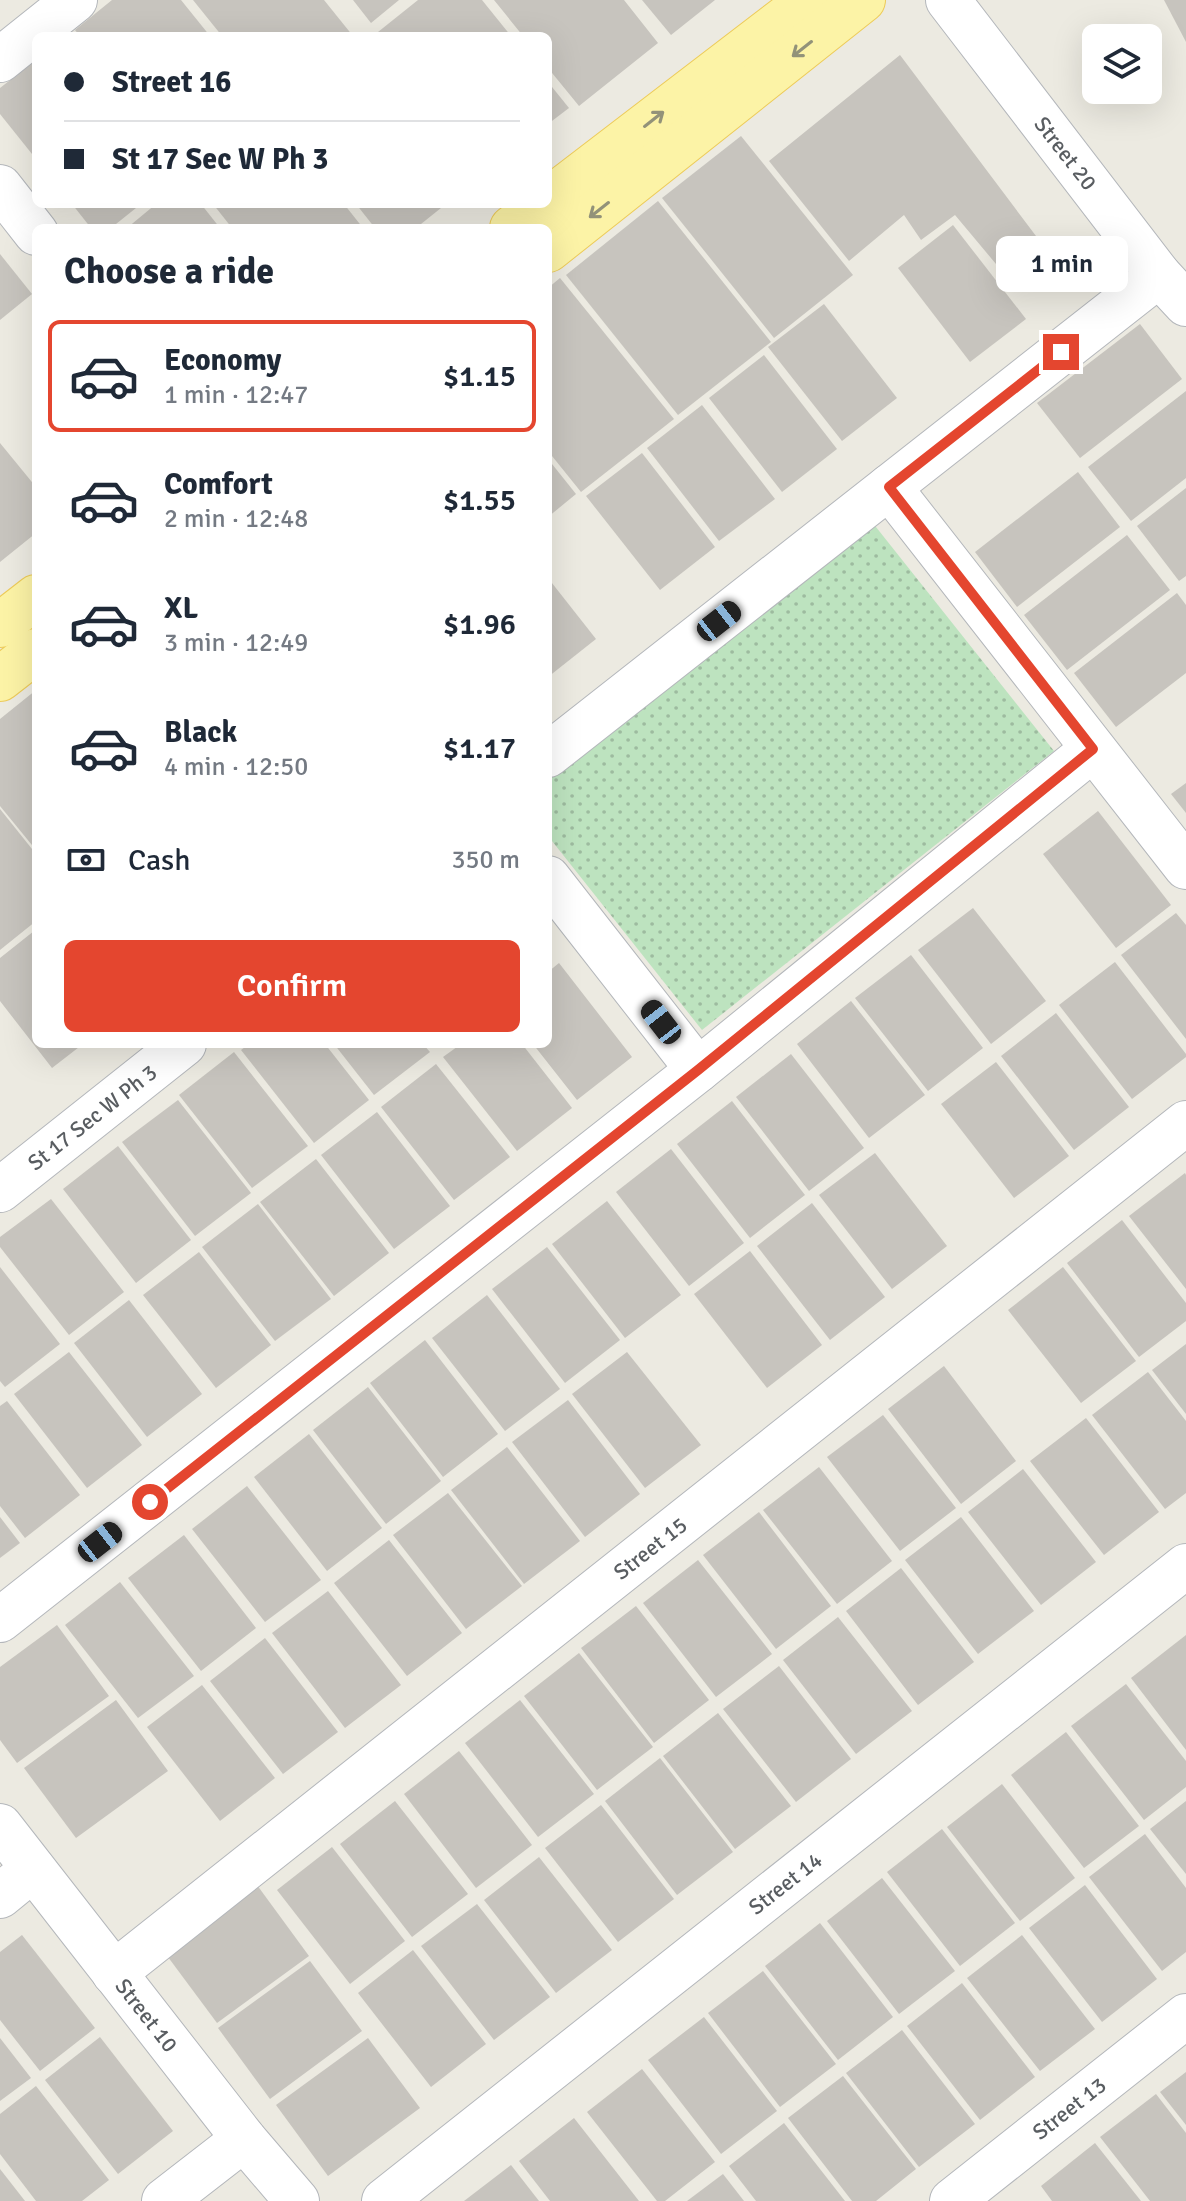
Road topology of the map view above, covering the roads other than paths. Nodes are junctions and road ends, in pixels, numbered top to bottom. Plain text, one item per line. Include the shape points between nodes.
1 (75, 0) edge
2 (809, 0) edge
3 (863, 0) edge
4 (948, 0) edge
5 (35, 32) edge
6 (32, 34) edge
7 (0, 60) edge
8 (0, 187) edge
9 (552, 197) edge
10 (538, 208) edge
11 (517, 224) edge
12 (32, 228) edge
13 (552, 247) edge
14 (1172, 290) edge
15 (889, 487) junction
16 (32, 600) edge
17 (0, 625) edge
18 (32, 654) edge
19 (0, 679) edge
20 (1093, 749) junction
21 (552, 752) edge
22 (1186, 867) edge
23 (552, 883) edge
24 (179, 1048) edge
25 (698, 1070) junction
26 (1186, 1123) edge
27 (0, 1190) edge
28 (1186, 1566) edge
29 (0, 1620) edge
30 (0, 1826) edge
31 (33, 1869) junction
32 (0, 1896) edge
33 (114, 1973) junction
34 (1186, 2016) edge
35 (244, 2139) junction
36 (164, 2201) edge
37 (297, 2201) edge
38 (384, 2201) edge
39 (952, 2201) edge

1 - 5 street
9 -> 2 main road
3 -> 13 main road
4 - 14 street, Street 20
6 - 7 street
8 - 12 street
10 - 11 main road
14 - 15 street
15 - 20 street
15 - 21 street
16 - 17 main road
18 - 19 main road
20 - 22 street
20 - 25 street
23 - 25 street
24 - 27 street, St 17 Sec W Ph 3
25 - 29 street
26 - 33 street, Street 15
28 - 38 street, Street 14
30 - 31 street, Street 10
31 - 32 street
31 - 33 street, Street 10
33 - 35 street, Street 10
34 - 39 street, Street 13
35 - 36 street
35 - 37 street, Street 10

